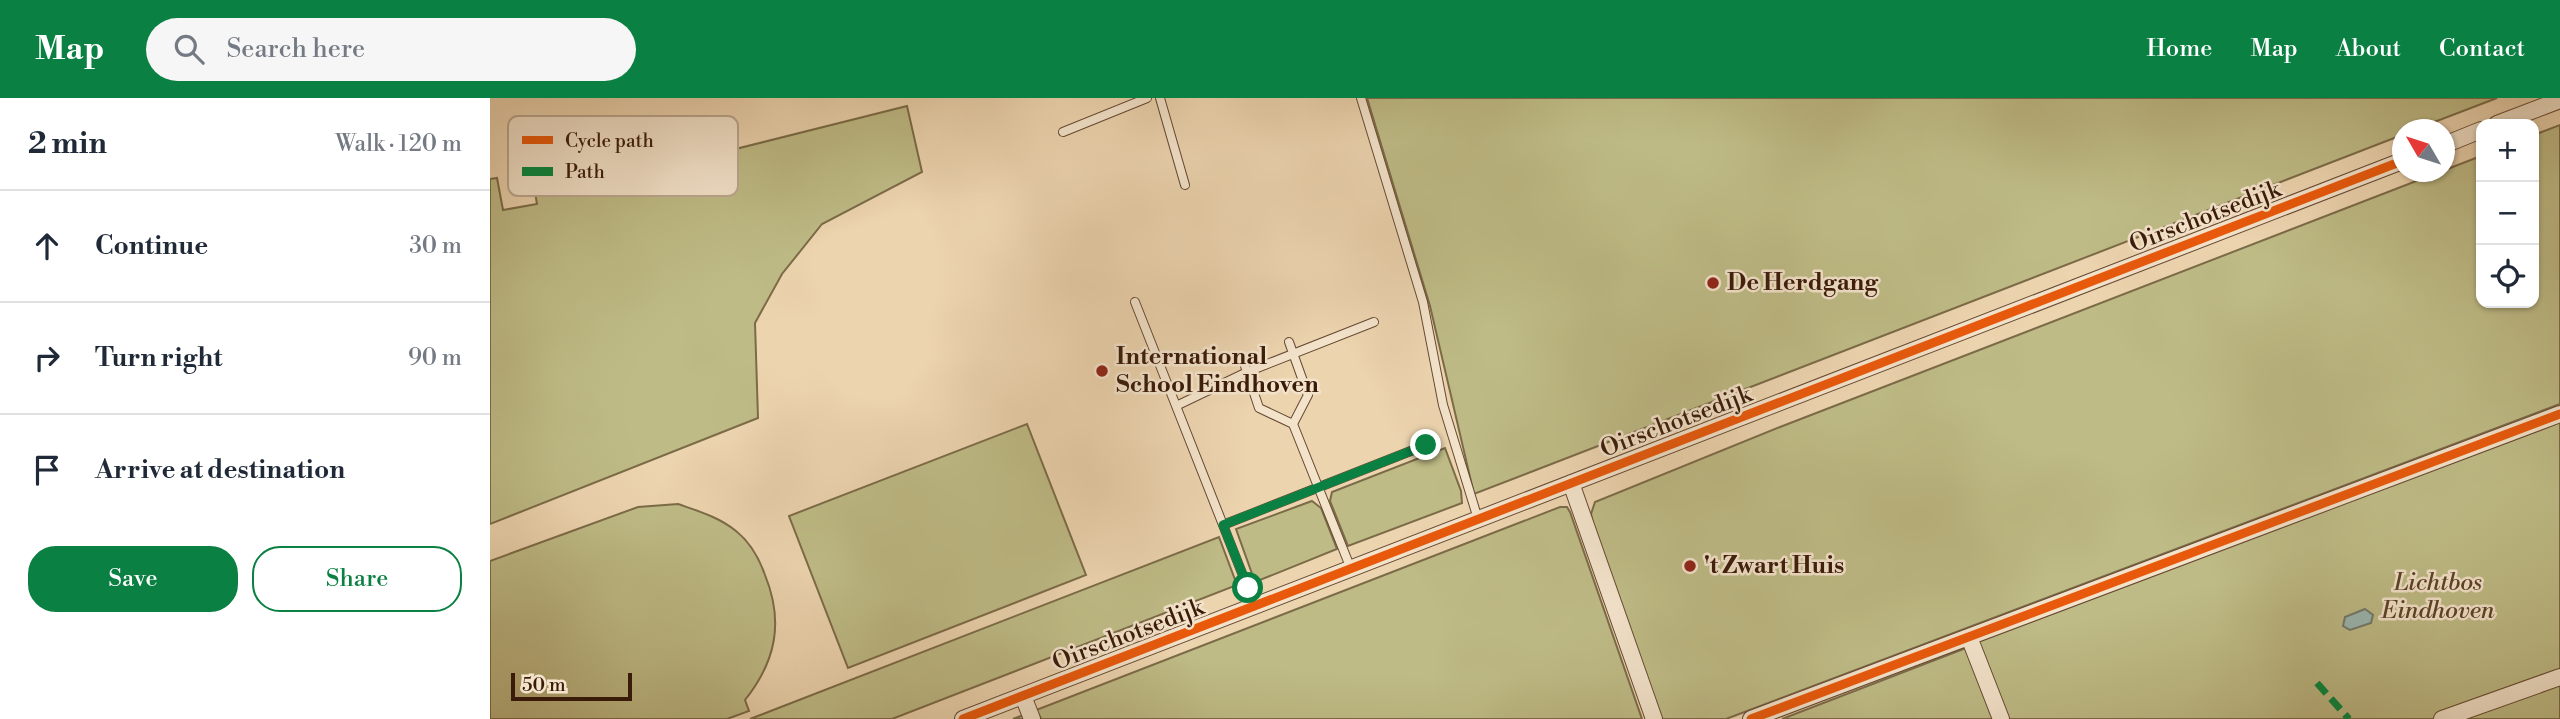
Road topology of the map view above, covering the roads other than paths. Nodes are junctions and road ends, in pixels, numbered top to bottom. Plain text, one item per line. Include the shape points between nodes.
1 (1147, 98) edge
2 (1160, 98) edge
3 (1361, 98) edge
4 (2560, 100) edge
5 (2510, 119) edge
6 (1063, 132) dead end
7 (2476, 132) edge
8 (2455, 141) edge
9 (2392, 165) edge
10 (1185, 185) dead end
11 (1135, 302) dead end
12 (1374, 322) dead end
13 (1289, 342) dead end
14 (1293, 353) junction
15 (1243, 360) dead end
16 (1247, 372) junction
17 (1176, 406) junction
18 (2560, 414) edge
19 (1293, 424) junction
20 (1426, 445) dead end
21 (1571, 483) junction
22 (1318, 487) junction
23 (1478, 519) junction
24 (1223, 525) junction
25 (1351, 569) junction
26 (1255, 606) junction
27 (1969, 637) junction
28 (2560, 677) edge
29 (1023, 696) junction
30 (963, 719) edge
31 (1032, 719) edge
32 (1654, 719) edge
33 (1751, 719) edge
34 (2001, 719) edge
35 (2442, 719) edge

1 - 6 lane
2 - 10 lane
3 - 23 lane via 1423,302 1443,405
4 - 5 street
7 - 8 street
9 - 21 street, Oirschotsedijk
11 - 17 lane
12 - 14 lane
13 - 14 lane
14 - 16 lane
14 - 19 lane via 1308,395
15 - 16 lane
16 - 17 lane
16 - 19 lane via 1259,408
17 - 24 lane
18 - 27 street
19 - 22 lane
20 - 22 lane
21 - 23 street, Oirschotsedijk
21 - 32 street
22 - 24 lane
22 - 25 lane
23 - 25 street, Oirschotsedijk
24 - 26 lane
25 - 26 street, Oirschotsedijk
26 - 29 street, Oirschotsedijk
27 - 33 street
27 - 34 street
28 - 35 street
29 - 30 street, Oirschotsedijk
29 - 31 street

